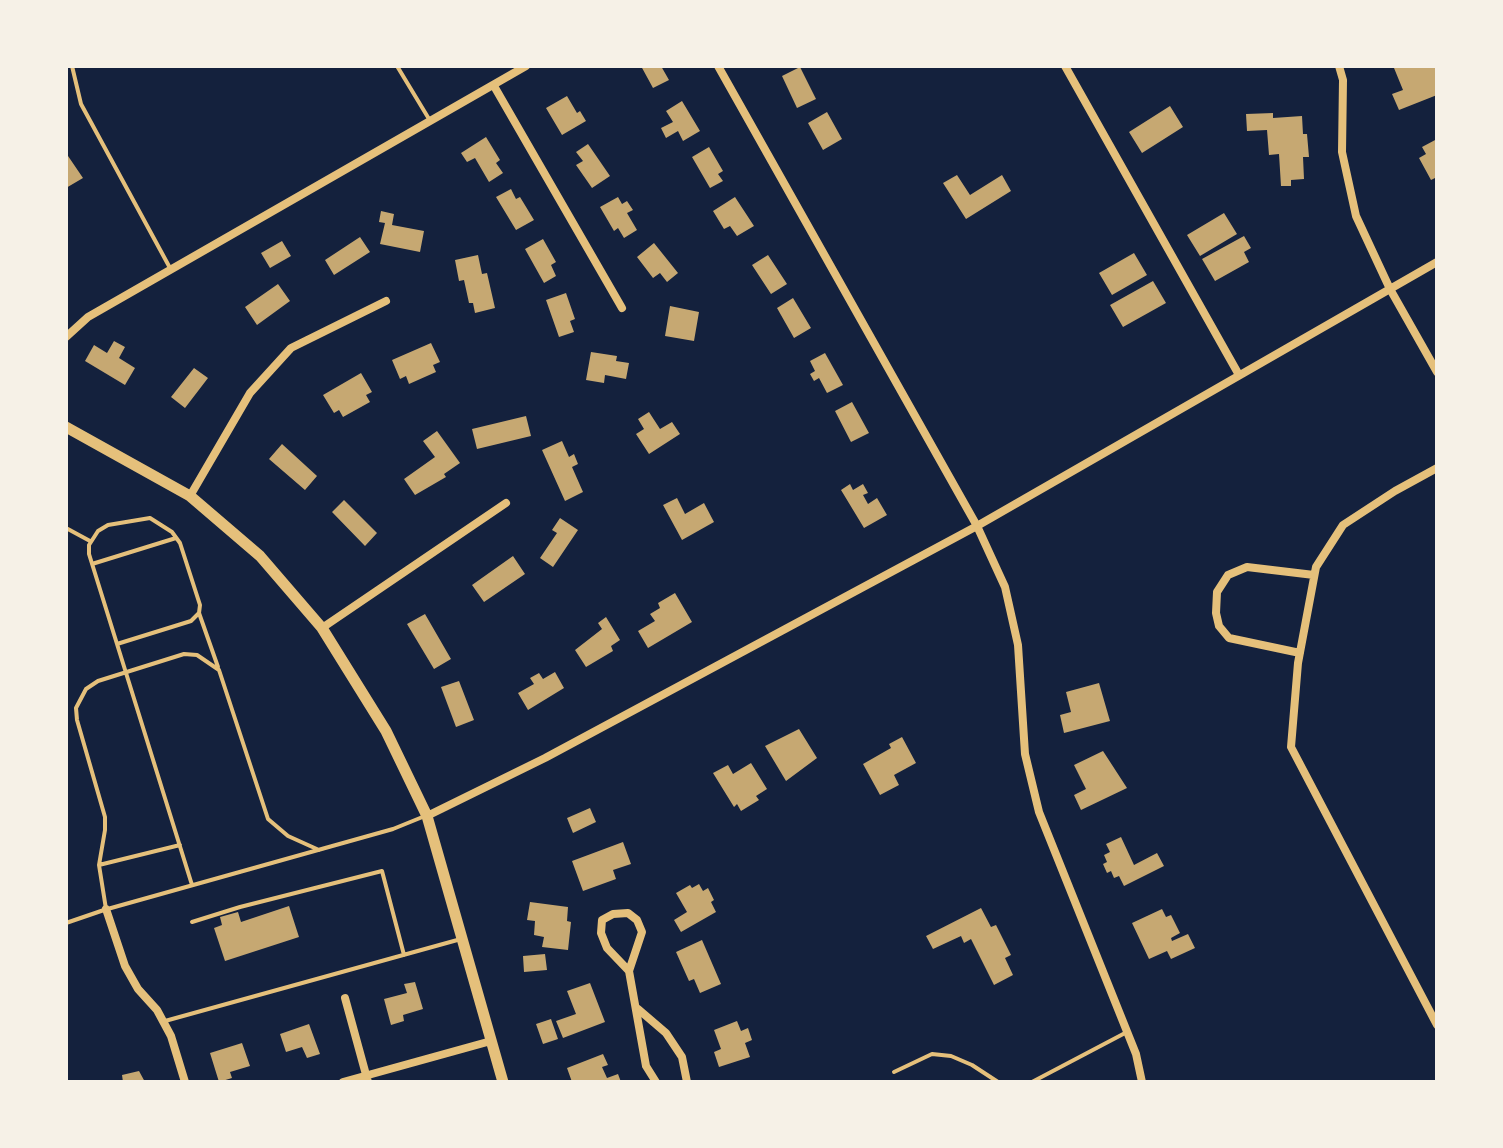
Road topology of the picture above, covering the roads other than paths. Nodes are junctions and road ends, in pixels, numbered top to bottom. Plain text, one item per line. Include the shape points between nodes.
1 (72, 66) edge
2 (397, 66) edge
3 (526, 66) edge
4 (718, 66) edge
5 (1065, 66) edge
6 (1339, 66) edge
7 (494, 86) junction
8 (431, 122) junction
9 (1437, 262) edge
10 (171, 270) junction
11 (1390, 289) junction
12 (386, 301) dead end
13 (622, 308) dead end
14 (66, 337) edge
15 (1437, 372) edge
16 (1239, 375) junction
17 (66, 427) edge
18 (1437, 468) edge
19 (190, 496) junction
20 (506, 503) dead end
21 (977, 526) junction
22 (66, 528) edge
23 (176, 538) junction
24 (90, 541) junction
25 (92, 564) junction
26 (1314, 575) junction
27 (199, 613) junction
28 (322, 628) junction
29 (117, 644) junction
30 (1300, 653) junction
31 (219, 670) junction
32 (126, 673) junction
33 (427, 816) junction
34 (180, 845) junction
35 (319, 850) junction
36 (99, 865) junction
37 (192, 885) junction
38 (106, 909) junction
39 (192, 922) dead end
40 (66, 923) edge
41 (462, 939) junction
42 (404, 955) junction
43 (629, 971) junction
44 (345, 998) dead end
45 (637, 1008) junction
46 (163, 1022) junction
47 (1437, 1025) edge
48 (1127, 1032) junction
49 (491, 1041) junction
50 (894, 1072) dead end
51 (367, 1079) edge
52 (185, 1082) edge
53 (343, 1082) edge
54 (503, 1082) edge
55 (656, 1082) edge
56 (687, 1082) edge
57 (998, 1082) edge
58 (1032, 1082) edge
59 (1142, 1082) edge

1 - 10 lane via 81,104
2 - 8 lane
3 - 7 street
4 - 21 street
5 - 16 street
6 - 11 street via 1342,152 1356,216
7 - 8 street
7 - 13 street
8 - 10 street
9 - 11 street
10 - 14 street via 88,317
11 - 15 street
11 - 16 street
12 - 19 street via 291,348 250,393
16 - 21 street
17 - 19 main road
18 - 26 street via 1343,525
19 - 28 main road via 260,556
20 - 28 street
21 - 33 street
21 - 48 street via 1009,601 1018,645 1025,754 1039,812
22 - 24 lane
23 - 24 lane via 150,518 108,525
23 - 25 lane
23 - 27 lane
24 - 25 lane
25 - 29 lane
26 - 30 street
26 - 30 street via 1247,567 1228,575 1217,592 1219,626 1229,638
27 - 29 lane via 191,621
27 - 31 lane
28 - 33 main road via 386,731
29 - 32 lane
30 - 47 street via 1291,747
31 - 32 lane via 197,655 184,654
31 - 35 lane via 268,819 288,836
32 - 34 lane
32 - 36 lane via 86,689 76,708 105,817
33 - 35 lane
33 - 41 main road
34 - 36 lane
34 - 37 lane
35 - 37 lane
36 - 38 lane
37 - 38 lane
38 - 40 lane
38 - 46 street via 125,966
39 - 42 lane via 382,871
41 - 42 lane
41 - 49 main road
42 - 46 lane
43 - 43 street via 642,932 628,913 613,914 602,920 601,933 607,948
43 - 45 street
44 - 51 street
45 - 55 street via 646,1066
45 - 56 street via 666,1033 682,1057
46 - 52 street
48 - 58 lane
48 - 59 street
49 - 51 street
49 - 54 main road
50 - 57 lane via 932,1054 951,1056
51 - 53 street

